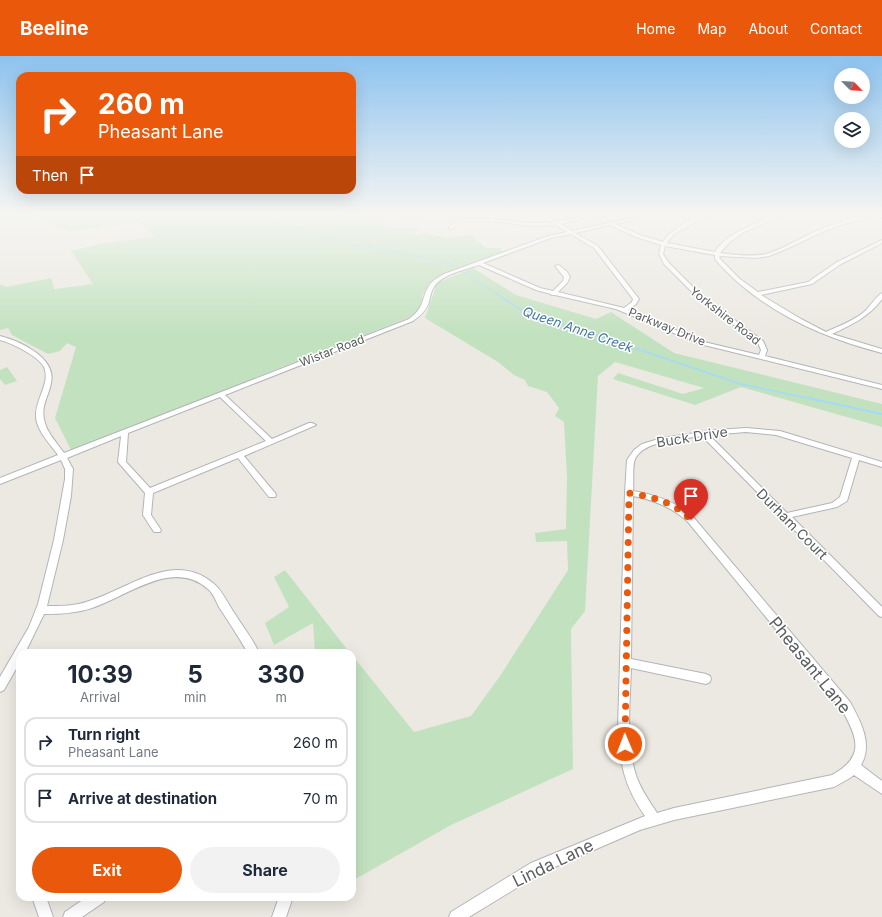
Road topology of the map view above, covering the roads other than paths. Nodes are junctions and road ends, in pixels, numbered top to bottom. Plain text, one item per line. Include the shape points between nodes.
1 (506, 253) edge
2 (602, 253) edge
3 (661, 253) edge
4 (716, 253) edge
5 (717, 253) edge
6 (770, 253) edge
7 (857, 253) edge
8 (479, 263) junction
9 (557, 266) dead end
10 (553, 294) junction
11 (758, 294) junction
12 (882, 295) edge
13 (625, 310) junction
14 (826, 334) junction
15 (0, 338) edge
16 (882, 351) edge
17 (762, 358) junction
18 (882, 387) edge
19 (221, 395) junction
20 (312, 425) dead end
21 (125, 432) junction
22 (704, 434) junction
23 (272, 442) junction
24 (239, 455) junction
25 (64, 456) junction
26 (856, 457) junction
27 (882, 464) edge
28 (0, 481) edge
29 (146, 489) junction
30 (629, 493) junction
31 (272, 496) dead end
32 (785, 516) junction
33 (157, 530) dead end
34 (41, 610) junction
35 (882, 612) edge
36 (22, 649) edge
37 (251, 649) edge
38 (16, 660) edge
39 (626, 663) junction
40 (706, 679) dead end
41 (0, 687) edge
42 (855, 768) junction
43 (882, 788) edge
44 (654, 819) junction
45 (40, 901) edge
46 (93, 901) edge
47 (285, 901) edge
48 (280, 916) edge
49 (46, 917) edge
50 (70, 917) edge
51 (456, 917) edge

1 - 8 street, Wistar Road
2 - 13 street via 634,294 636,300
3 - 17 street, Yorkshire Road via 666,263 699,296 757,337 763,346
4 - 11 street via 723,265
5 - 6 street via 741,257
7 - 11 street via 810,283
8 - 10 street, Parkway Drive
8 - 19 street, Wistar Road via 433,283 429,288 425,308 411,320
9 - 10 street via 567,277
10 - 13 street, Parkway Drive
11 - 14 street
12 - 14 street via 869,312
13 - 17 street, Parkway Drive via 695,340
14 - 16 street
15 - 25 street via 11,341 33,354 46,366 49,383 40,420
17 - 18 street, Parkway Drive
19 - 21 street, Wistar Road
19 - 23 street
20 - 23 street
21 - 25 street, Wistar Road
21 - 29 street via 122,462
22 - 26 street, Buck Drive via 738,430 777,433
22 - 30 street, Buck Drive via 652,442 637,452 630,466
22 - 32 street, Durham Court
23 - 24 street
24 - 29 street
24 - 31 street
25 - 28 street, Wistar Road
25 - 34 street via 69,469 69,485
26 - 27 street, Buck Drive
26 - 32 street via 844,499 834,505
29 - 33 street via 147,515
30 - 39 street, Buck Drive
30 - 42 street, Pheasant Lane via 668,502 685,513 846,706 856,725 861,744
32 - 35 street, Durham Court
34 - 36 street
34 - 37 street via 63,610 90,605 156,576 191,576 206,582 212,588
38 - 41 street
39 - 40 street
39 - 44 street, Buck Drive via 626,759 633,787
42 - 43 street
42 - 44 street via 846,776 834,781
44 - 51 street, Linda Lane via 536,868
45 - 49 street
46 - 50 street
47 - 48 street

